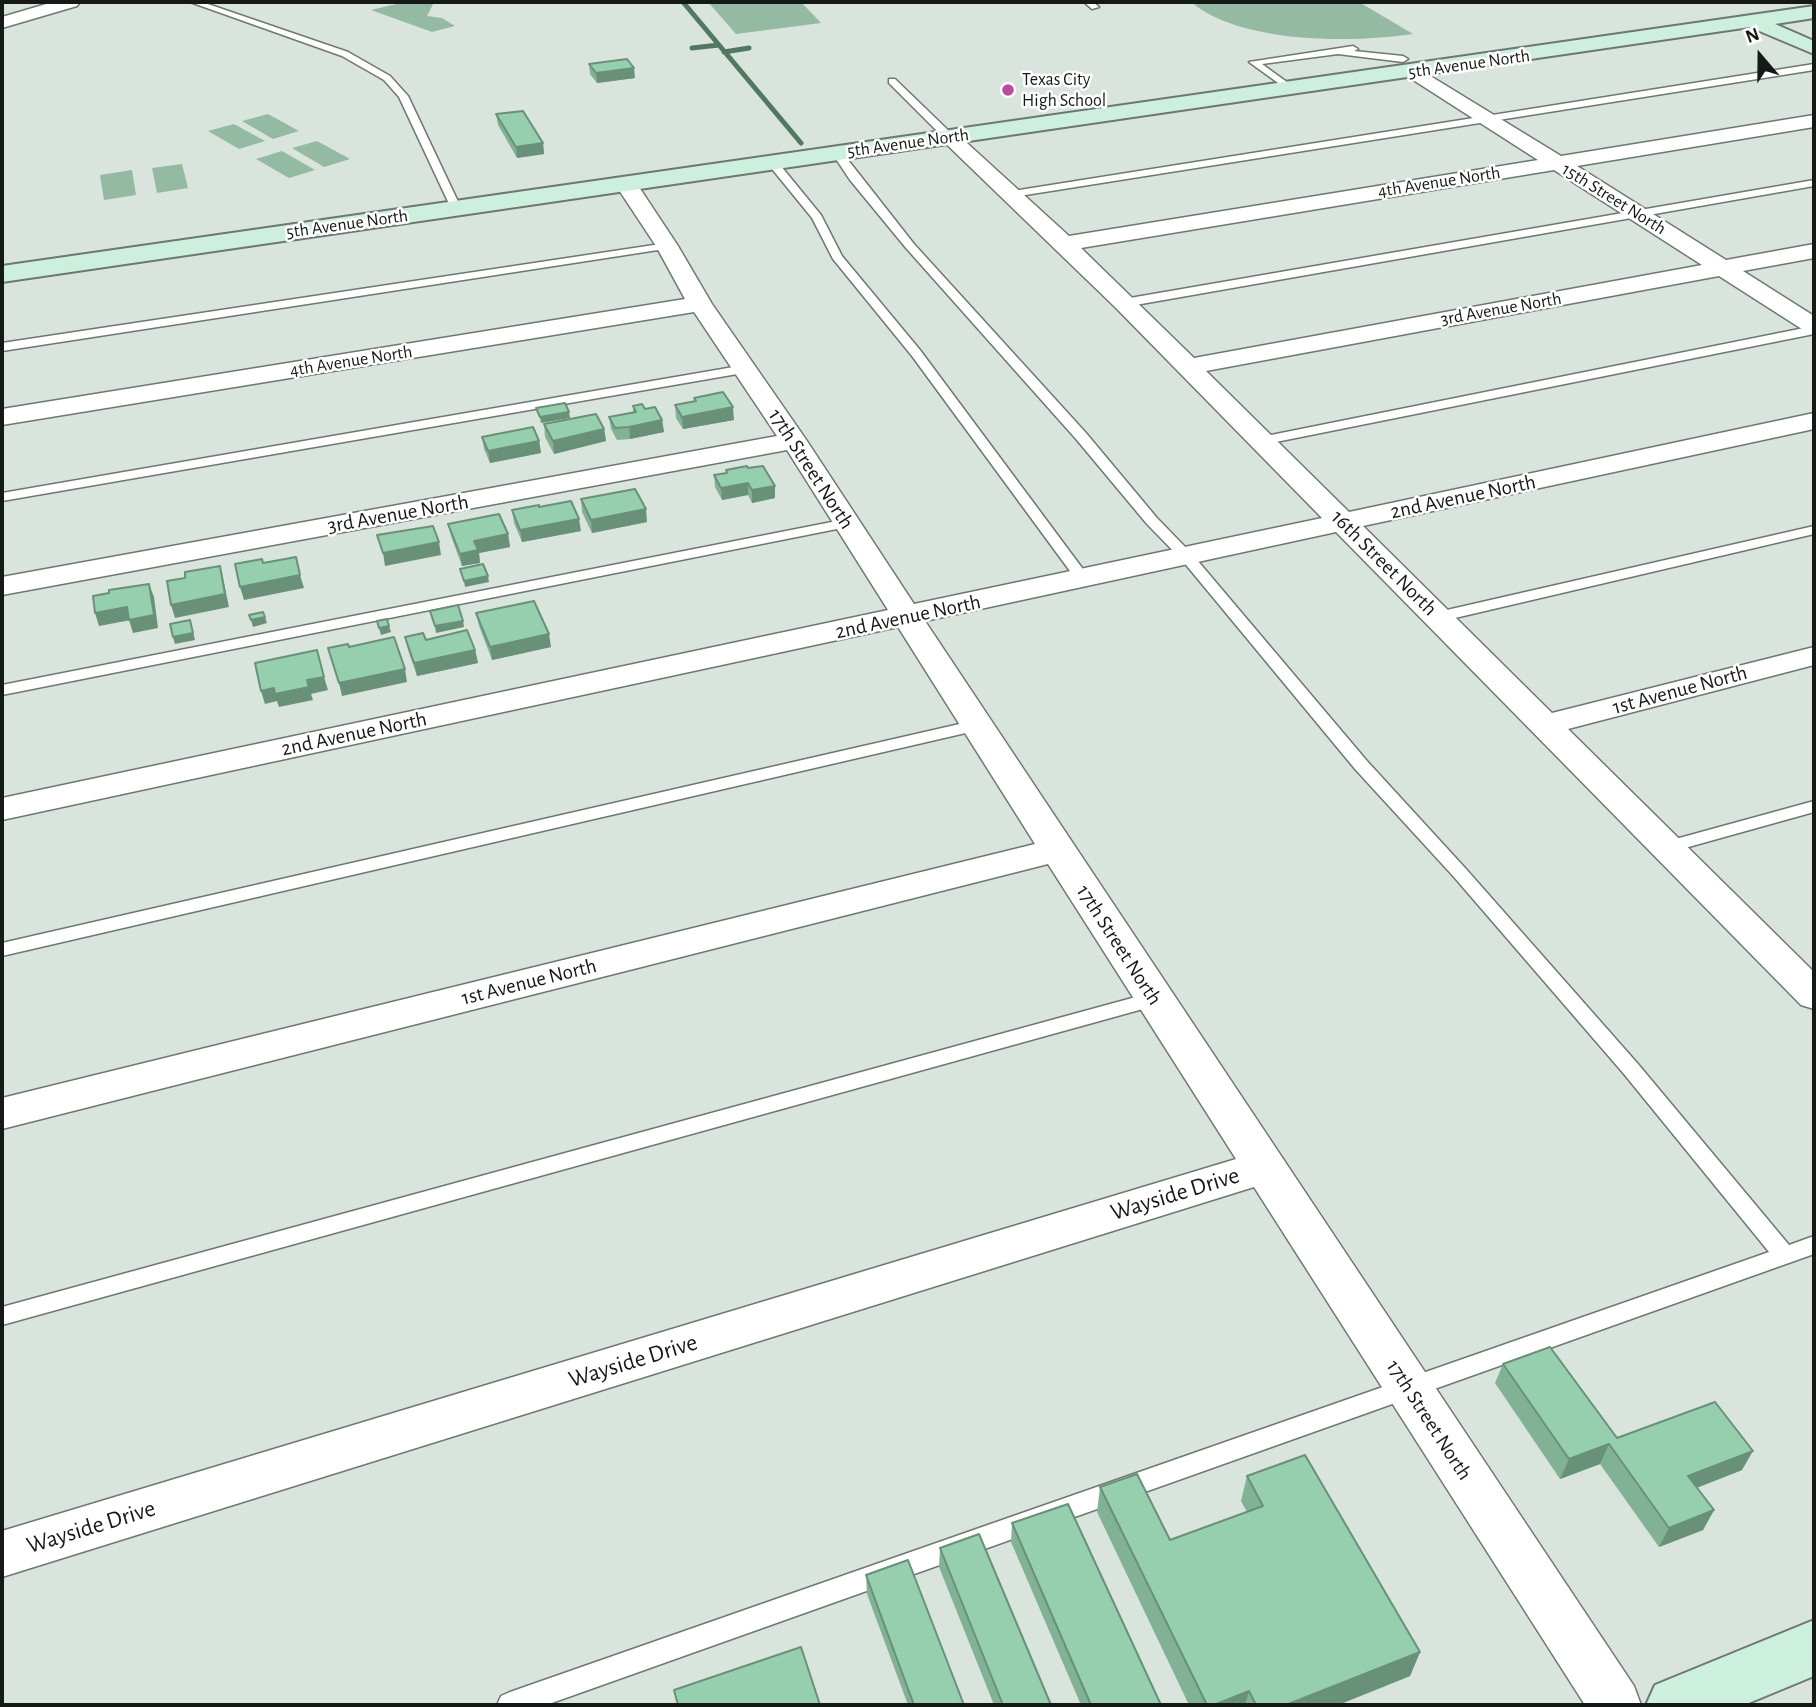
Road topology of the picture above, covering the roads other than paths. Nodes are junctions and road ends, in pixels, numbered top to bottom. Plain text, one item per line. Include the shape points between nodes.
1 (71, 2) edge
2 (194, 2) edge
3 (1723, 7) dead end
4 (1814, 12) edge
5 (1753, 21) junction
6 (2, 23) edge
7 (1814, 48) edge
8 (1353, 49) dead end
9 (1332, 52) junction
10 (1408, 61) junction
11 (1814, 67) edge
12 (892, 81) dead end
13 (1292, 90) junction
14 (1488, 119) junction
15 (1814, 121) edge
16 (949, 136) junction
17 (837, 153) junction
18 (772, 162) junction
19 (1557, 163) junction
20 (1814, 183) edge
21 (626, 184) junction
22 (1013, 194) junction
23 (456, 208) junction
24 (1637, 213) junction
25 (1064, 244) junction
26 (667, 246) junction
27 (1814, 251) edge
28 (1723, 268) junction
29 (2, 274) edge
30 (1124, 303) junction
31 (700, 304) junction
32 (1814, 328) edge
33 (2, 347) edge
34 (1188, 367) junction
35 (745, 369) junction
36 (2, 417) edge
37 (1814, 421) edge
38 (1261, 440) junction
39 (794, 441) junction
40 (2, 497) edge
41 (847, 523) junction
42 (1343, 523) junction
43 (1814, 530) edge
44 (1187, 557) junction
45 (1083, 579) junction
46 (2, 586) edge
47 (907, 617) junction
48 (1438, 617) junction
49 (1814, 656) edge
50 (2, 690) edge
51 (976, 725) junction
52 (1545, 725) junction
53 (1814, 806) edge
54 (2, 809) edge
55 (1667, 847) junction
56 (1057, 850) junction
57 (2, 950) edge
58 (1812, 991) edge
59 (1154, 999) junction
60 (2, 1114) edge
61 (1264, 1167) junction
62 (1804, 1253) edge
63 (2, 1316) edge
64 (1408, 1388) junction
65 (2, 1554) edge
66 (1814, 1648) edge
67 (510, 1705) edge
68 (1615, 1705) edge
69 (1675, 1705) edge

1 - 6 street
2 - 23 lane via 345,54 387,78 403,96
3 - 5 street
4 - 5 street, 5th Avenue North
5 - 7 street
5 - 10 street, 5th Avenue North
8 - 9 lane
9 - 10 lane
9 - 13 lane via 1254,62
10 - 13 street, 5th Avenue North
10 - 14 street, 15th Street North
11 - 14 lane
12 - 16 lane
13 - 16 street, 5th Avenue North
14 - 19 street, 15th Street North
14 - 22 lane
15 - 19 street, 4th Avenue North
16 - 17 street, 5th Avenue North
16 - 22 street, 16th Street North
17 - 18 street, 5th Avenue North
17 - 44 lane via 910,246
18 - 21 street, 5th Avenue North
18 - 45 lane via 817,218 837,257 916,353
19 - 24 street, 15th Street North
19 - 25 street, 4th Avenue North
20 - 24 lane
21 - 23 street, 5th Avenue North
21 - 26 street, 17th Street North
22 - 25 street, 16th Street North
23 - 29 street, 5th Avenue North
24 - 28 street, 15th Street North
24 - 30 lane
25 - 30 street, 16th Street North
26 - 31 street, 17th Street North
26 - 33 lane
27 - 28 street, 3rd Avenue North
28 - 32 street, 15th Street North
28 - 34 street, 3rd Avenue North
30 - 34 street, 16th Street North
31 - 35 street, 17th Street North
31 - 36 street, 4th Avenue North
32 - 38 lane
34 - 38 street, 16th Street North
35 - 39 street, 17th Street North
35 - 40 lane
37 - 42 street, 2nd Avenue North
38 - 42 street, 16th Street North
39 - 41 street, 17th Street North
39 - 46 street, 3rd Avenue North
41 - 47 street, 17th Street North
41 - 50 lane
42 - 44 street, 2nd Avenue North
42 - 48 street, 16th Street North
43 - 48 lane
44 - 45 street, 2nd Avenue North
44 - 62 lane via 1361,765 1631,1069
45 - 47 street, 2nd Avenue North
47 - 51 street, 17th Street North
47 - 54 street, 2nd Avenue North
48 - 52 street, 16th Street North
49 - 52 street, 1st Avenue North
51 - 56 street, 17th Street North
51 - 57 lane
52 - 55 street, 16th Street North
53 - 55 lane
55 - 58 street, 16th Street North
56 - 59 street, 17th Street North
56 - 60 street, 1st Avenue North
59 - 61 street, 17th Street North
59 - 63 lane
61 - 64 street, 17th Street North
61 - 65 street, Wayside Drive
62 - 64 lane
64 - 67 lane
64 - 68 street, 17th Street North
66 - 69 street

